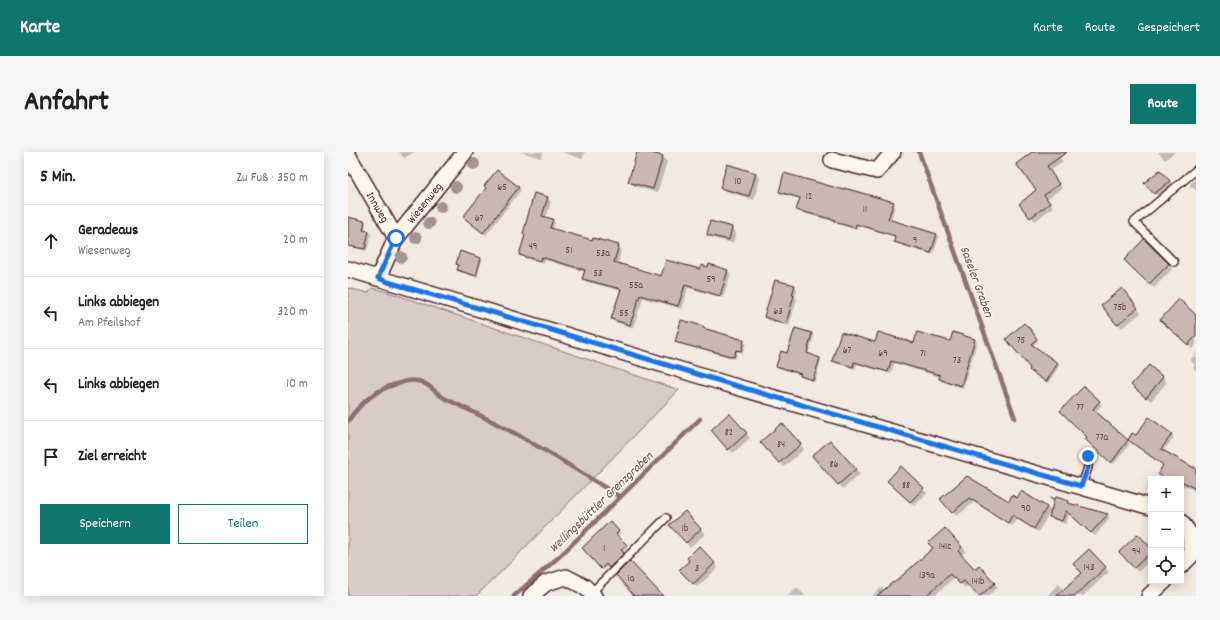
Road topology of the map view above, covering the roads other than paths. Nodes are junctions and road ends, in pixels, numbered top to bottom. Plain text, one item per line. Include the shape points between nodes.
1 (465, 152) edge
2 (893, 152) edge
3 (348, 155) edge
4 (832, 160) dead end
5 (1196, 170) edge
6 (396, 238) junction
7 (1174, 262) dead end
8 (348, 269) edge
9 (378, 278) junction
10 (1088, 456) dead end
11 (1081, 486) junction
12 (1148, 506) edge
13 (666, 518) dead end
14 (1184, 526) edge
15 (1186, 561) edge
16 (1162, 584) edge
17 (592, 594) edge
18 (531, 596) edge
19 (1149, 596) edge

1 - 6 street, Wiesenweg
2 - 4 street via 877,171
3 - 6 street, Innweg
5 - 7 lane via 1134,222
6 - 9 street, Wiesenweg
8 - 9 street
9 - 11 street
10 - 11 lane via 1088,468
11 - 12 street
13 - 17 lane
14 - 15 street via 1190,534
16 - 19 street
17 - 18 street via 585,587 566,577 546,583

